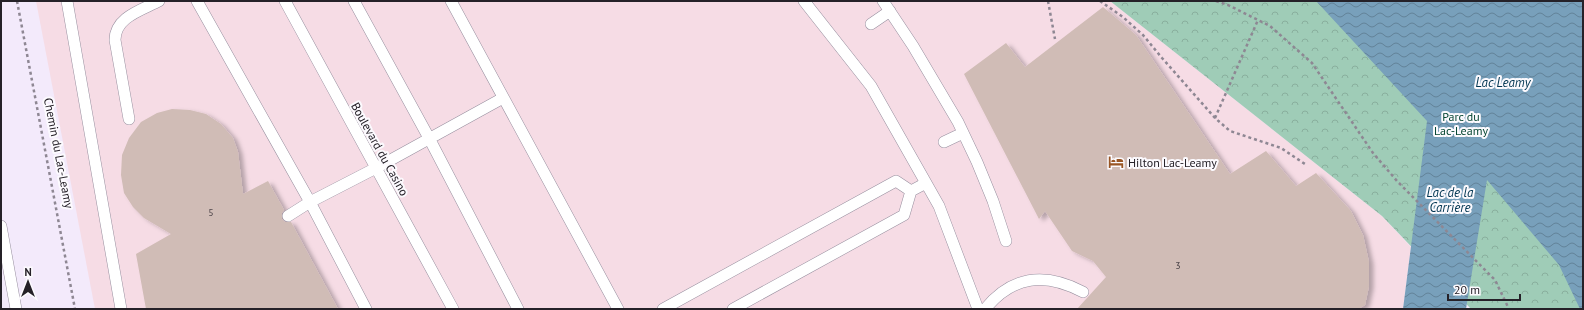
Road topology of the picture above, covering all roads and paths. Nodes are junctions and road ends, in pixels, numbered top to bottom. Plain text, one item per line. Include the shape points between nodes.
1 (17, 1) edge
2 (68, 1) edge
3 (159, 1) edge
4 (197, 1) edge
5 (285, 1) edge
6 (354, 1) edge
7 (451, 1) edge
8 (804, 1) edge
9 (883, 1) edge
10 (1048, 1) edge
11 (1100, 1) edge
12 (1216, 1) edge
13 (890, 12) junction
14 (1258, 20) junction
15 (870, 24) dead end
16 (1055, 38) dead end
17 (503, 98) junction
18 (129, 118) dead end
19 (1215, 118) junction
20 (963, 133) junction
21 (429, 138) junction
22 (944, 142) dead end
23 (1305, 164) dead end
24 (376, 168) junction
25 (926, 183) junction
26 (911, 191) junction
27 (310, 202) junction
28 (288, 216) dead end
29 (1, 226) edge
30 (1006, 241) dead end
31 (1082, 292) dead end
32 (16, 309) edge
33 (75, 309) edge
34 (122, 309) edge
35 (366, 309) edge
36 (453, 309) edge
37 (518, 309) edge
38 (618, 309) edge
39 (663, 309) edge
40 (733, 309) edge
41 (978, 309) edge
42 (985, 309) edge
43 (1509, 309) edge

1 - 33 path, Chemin du Lac-Leamy
2 - 34 lane
3 - 18 lane via 126,18 117,29 116,40
4 - 27 lane
5 - 24 lane, Boulevard du Casino
6 - 21 lane
7 - 17 lane
8 - 25 lane via 871,86
9 - 13 lane
10 - 16 path
11 - 19 path via 1143,35
12 - 14 path
13 - 15 lane
13 - 20 lane via 913,46
14 - 19 path
14 - 43 path via 1270,26 1312,63 1373,153 1494,280
17 - 21 lane
17 - 38 lane
19 - 23 path via 1230,131 1280,148
20 - 22 lane
20 - 30 lane via 982,175
21 - 24 lane
21 - 37 lane
24 - 27 lane
24 - 36 lane, Boulevard du Casino
25 - 26 lane
25 - 41 lane via 939,206
26 - 39 lane via 896,181
26 - 40 lane via 904,215
27 - 28 lane
27 - 35 lane
29 - 32 lane
31 - 42 lane via 1050,279 1032,280 1011,286 995,297

